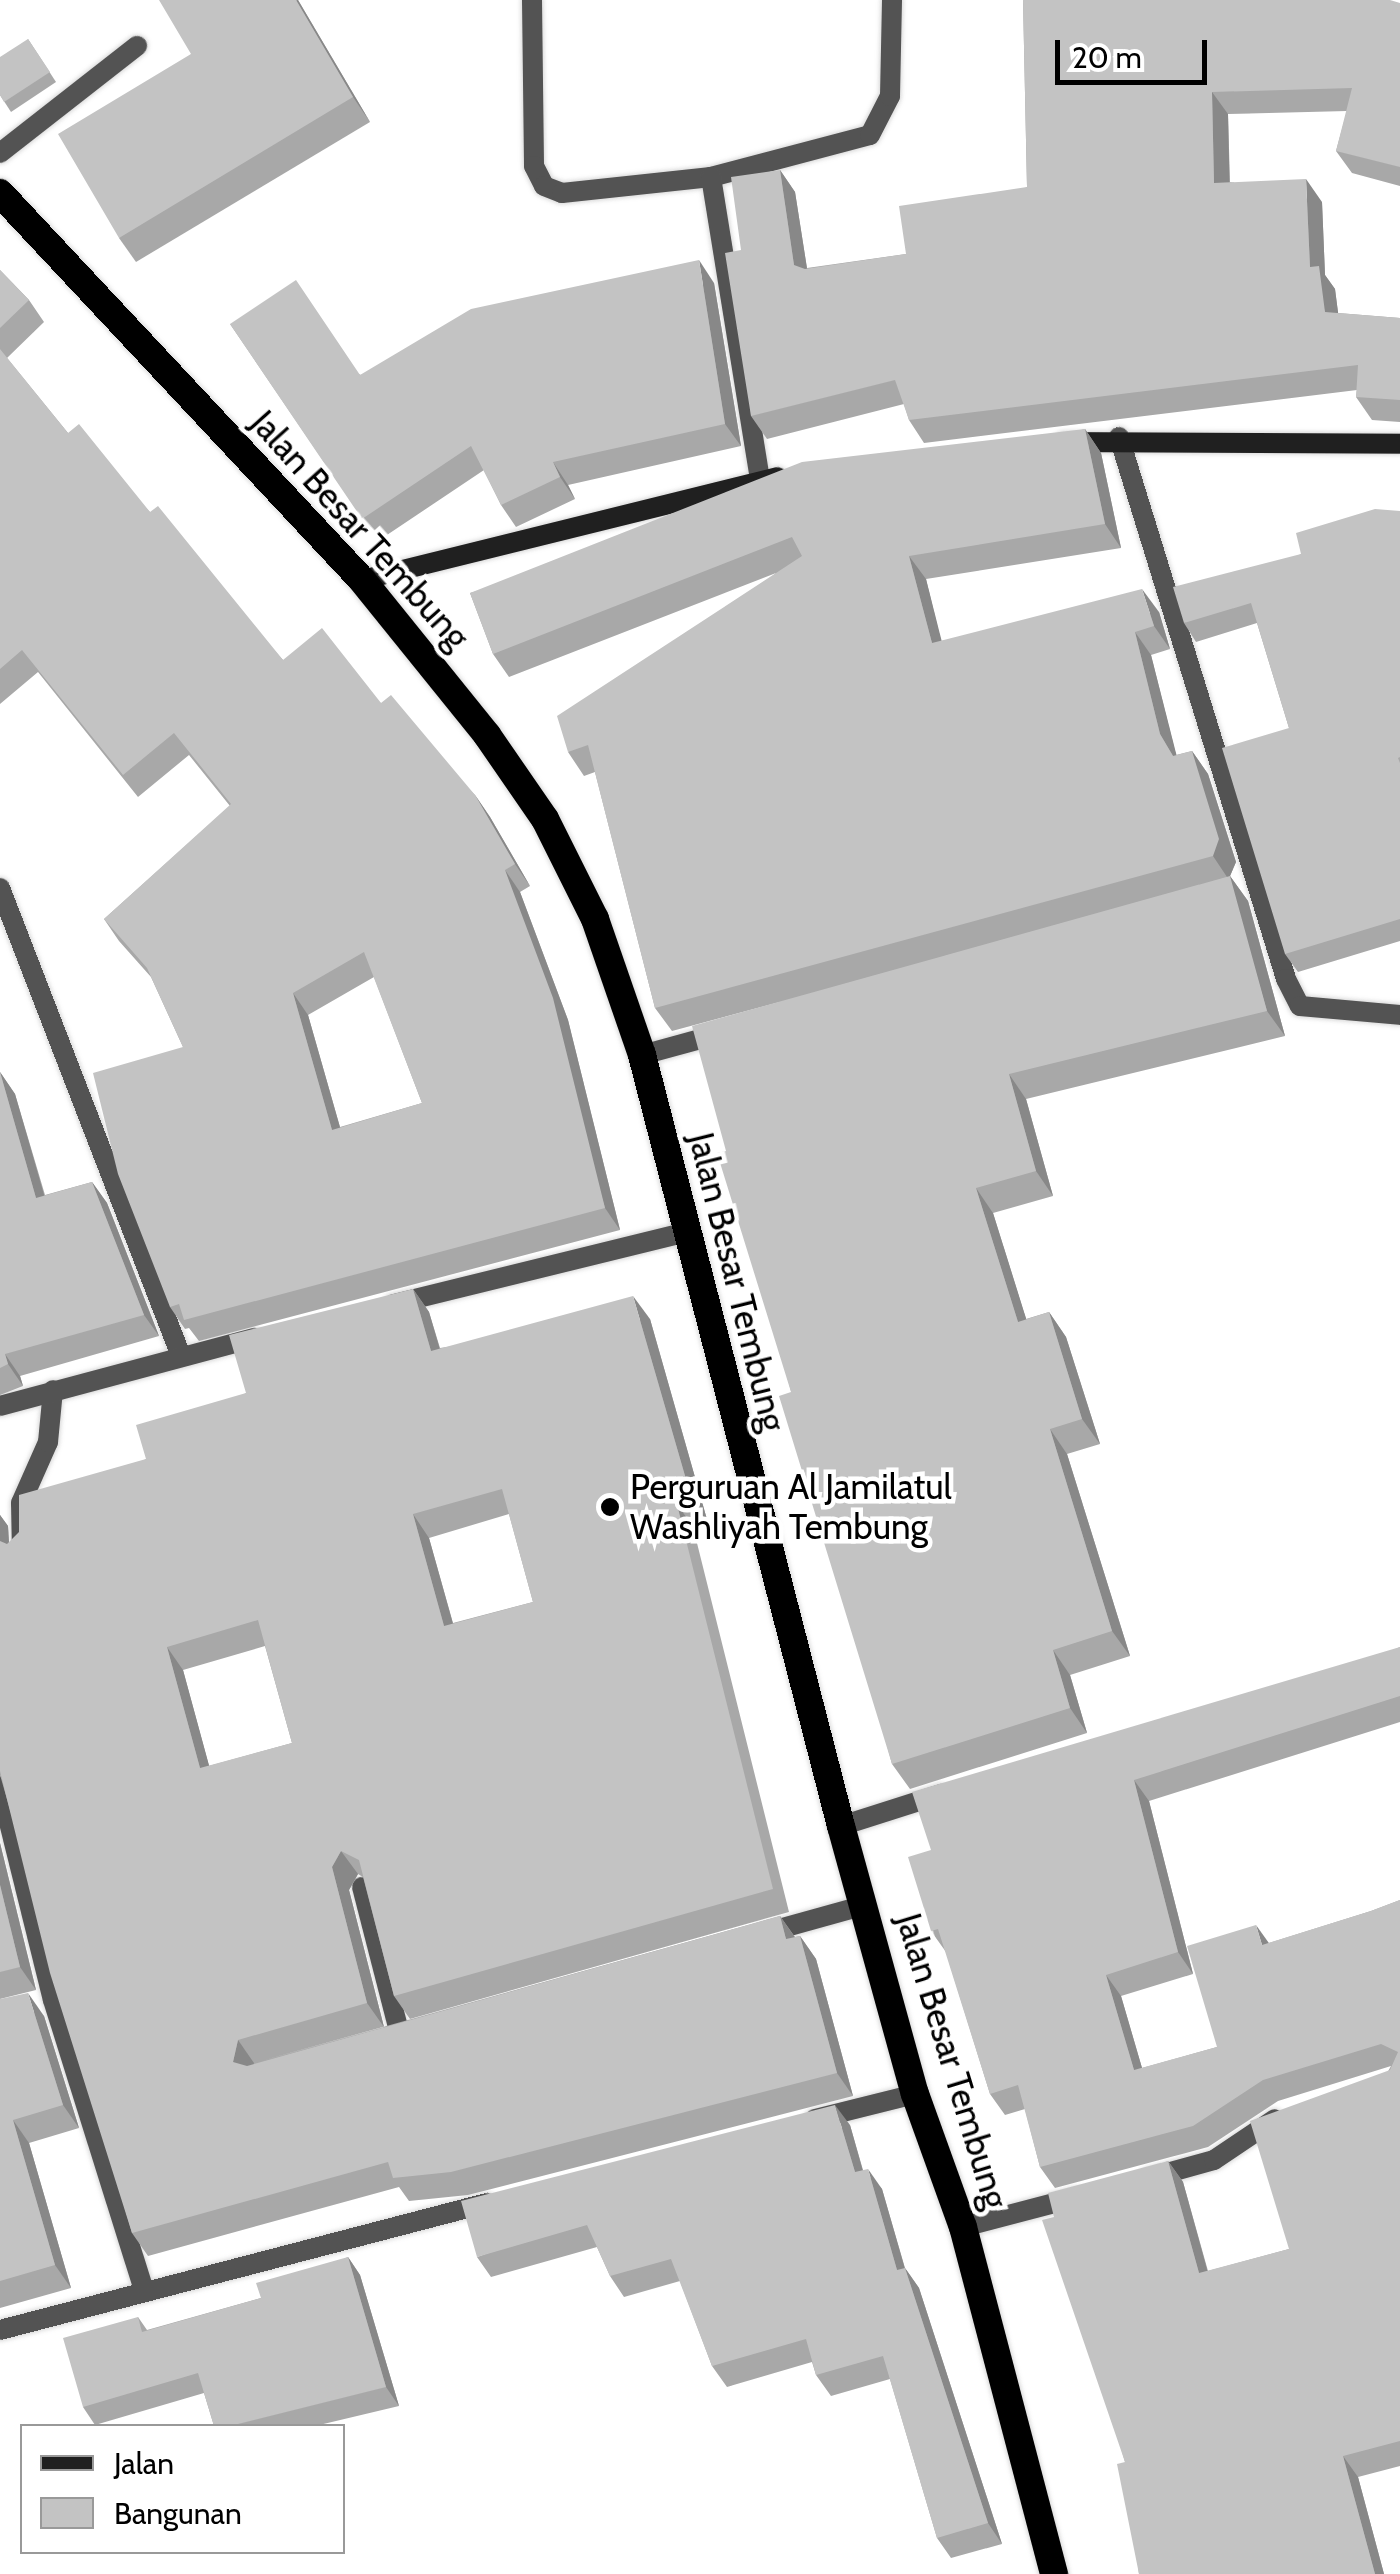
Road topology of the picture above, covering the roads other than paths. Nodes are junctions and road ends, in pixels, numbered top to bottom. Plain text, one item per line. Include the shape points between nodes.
1 (532, 0) edge
2 (892, 0) edge
3 (138, 46) dead end
4 (0, 153) edge
5 (711, 177) junction
6 (0, 193) edge
7 (1119, 437) junction
8 (1043, 444) edge
9 (1400, 444) edge
10 (798, 474) edge
11 (760, 480) junction
12 (362, 580) junction
13 (1250, 862) junction
14 (0, 888) edge
15 (1229, 894) edge
16 (1400, 1015) edge
17 (736, 1030) edge
18 (642, 1056) junction
19 (684, 1233) junction
20 (374, 1308) edge
21 (278, 1332) edge
22 (181, 1356) junction
23 (53, 1390) junction
24 (0, 1406) edge
25 (22, 1554) edge
26 (0, 1786) edge
27 (967, 1786) edge
28 (842, 1826) junction
29 (362, 1887) edge
30 (865, 1905) junction
31 (736, 1940) edge
32 (401, 2034) edge
33 (915, 2094) junction
34 (1299, 2109) edge
35 (799, 2124) edge
36 (510, 2197) edge
37 (964, 2227) junction
38 (144, 2290) junction
39 (0, 2330) edge
40 (1054, 2574) edge

1 - 5 street via 534,166 544,186 562,193
2 - 5 street via 890,96 870,135
3 - 4 street
5 - 11 street
6 - 12 highway, Jalan Besar Tembung
7 - 8 main road
7 - 9 main road
7 - 13 street
10 - 11 main road
11 - 12 main road
12 - 18 highway, Jalan Besar Tembung via 545,819 595,920
13 - 15 street via 1246,883
13 - 16 street via 1300,1006
14 - 22 street
17 - 18 street
18 - 19 highway, Jalan Besar Tembung
19 - 20 street
19 - 28 highway, Jalan Besar Tembung
21 - 22 street
22 - 23 street
23 - 24 street
23 - 25 street via 48,1442 21,1503
26 - 38 street via 44,2002
27 - 28 street
28 - 30 highway, Jalan Besar Tembung
29 - 32 street
30 - 31 street
30 - 33 highway, Jalan Besar Tembung
33 - 35 street
33 - 37 highway, Jalan Besar Tembung
34 - 37 street via 1214,2160
36 - 38 street
37 - 40 highway, Jalan Besar Tembung
38 - 39 street

